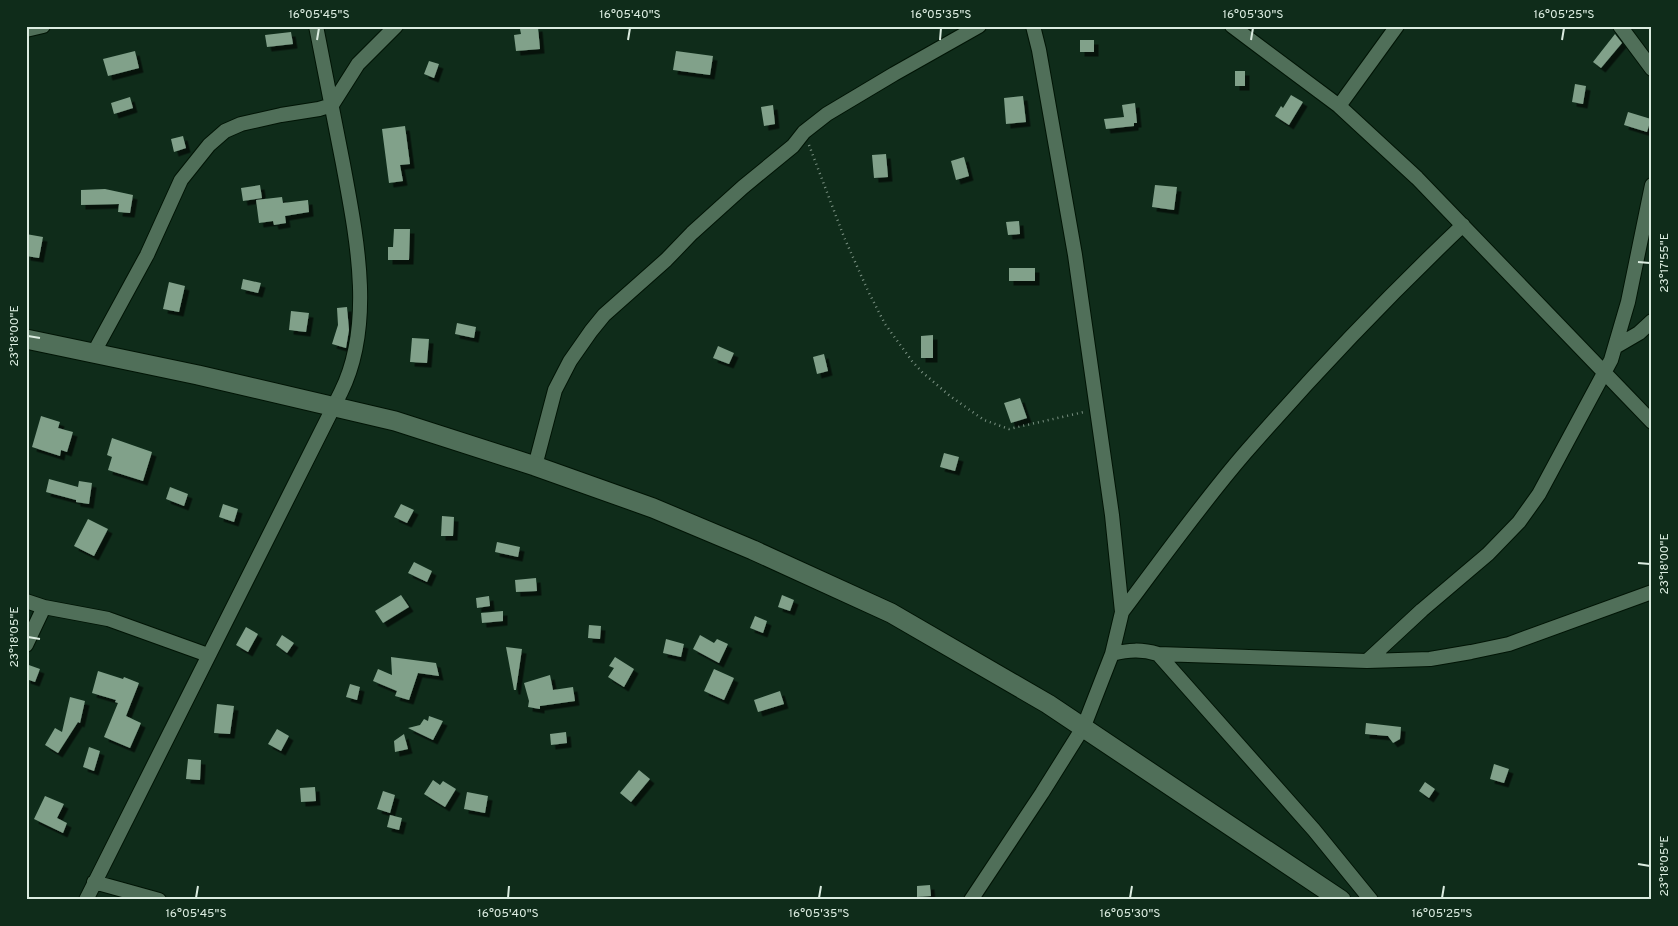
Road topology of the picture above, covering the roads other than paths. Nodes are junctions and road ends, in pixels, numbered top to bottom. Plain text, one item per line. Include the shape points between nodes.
1 (44, 26) edge
2 (316, 26) edge
3 (396, 26) edge
4 (979, 26) edge
5 (1033, 26) edge
6 (1232, 26) edge
7 (1397, 26) edge
8 (1620, 26) edge
9 (26, 30) edge
10 (1652, 69) edge
11 (332, 105) junction
12 (1339, 106) junction
13 (1652, 186) edge
14 (1463, 225) junction
15 (1652, 321) edge
16 (26, 340) edge
17 (1616, 347) junction
18 (93, 354) junction
19 (1605, 372) junction
20 (333, 407) junction
21 (1652, 422) edge
22 (535, 466) junction
23 (1652, 592) edge
24 (26, 601) edge
25 (44, 607) junction
26 (1122, 612) junction
27 (26, 645) edge
28 (208, 654) junction
29 (1112, 654) junction
30 (1158, 654) junction
31 (1367, 661) junction
32 (1084, 726) junction
33 (94, 882) junction
34 (86, 900) edge
35 (159, 900) edge
36 (971, 900) edge
37 (1341, 900) edge
38 (1371, 900) edge

1 - 9 street
2 - 11 street
3 - 11 street via 358,64
4 - 22 street via 827,114 615,305 591,331 555,390
5 - 26 street via 1075,255 1112,515
6 - 12 street
7 - 12 street
8 - 10 street
11 - 18 street via 241,124 225,131 209,145 181,180
11 - 20 street via 358,256 360,288 352,359 346,381
12 - 14 street
13 - 17 street
14 - 19 street
14 - 26 street via 1347,340 1244,454
15 - 17 street
16 - 18 street
17 - 19 street
18 - 20 street
19 - 21 street
19 - 31 street via 1539,494 1519,522 1488,554
20 - 22 street via 395,421
20 - 28 street
22 - 32 street via 653,508 891,613
23 - 31 street via 1499,646 1430,659
24 - 25 street
25 - 27 street
25 - 28 street via 108,620
26 - 29 street
28 - 33 street
29 - 30 street via 1145,650
29 - 32 street
30 - 31 street
30 - 38 street via 1314,830
32 - 36 street
32 - 37 street
33 - 34 street
33 - 35 street

